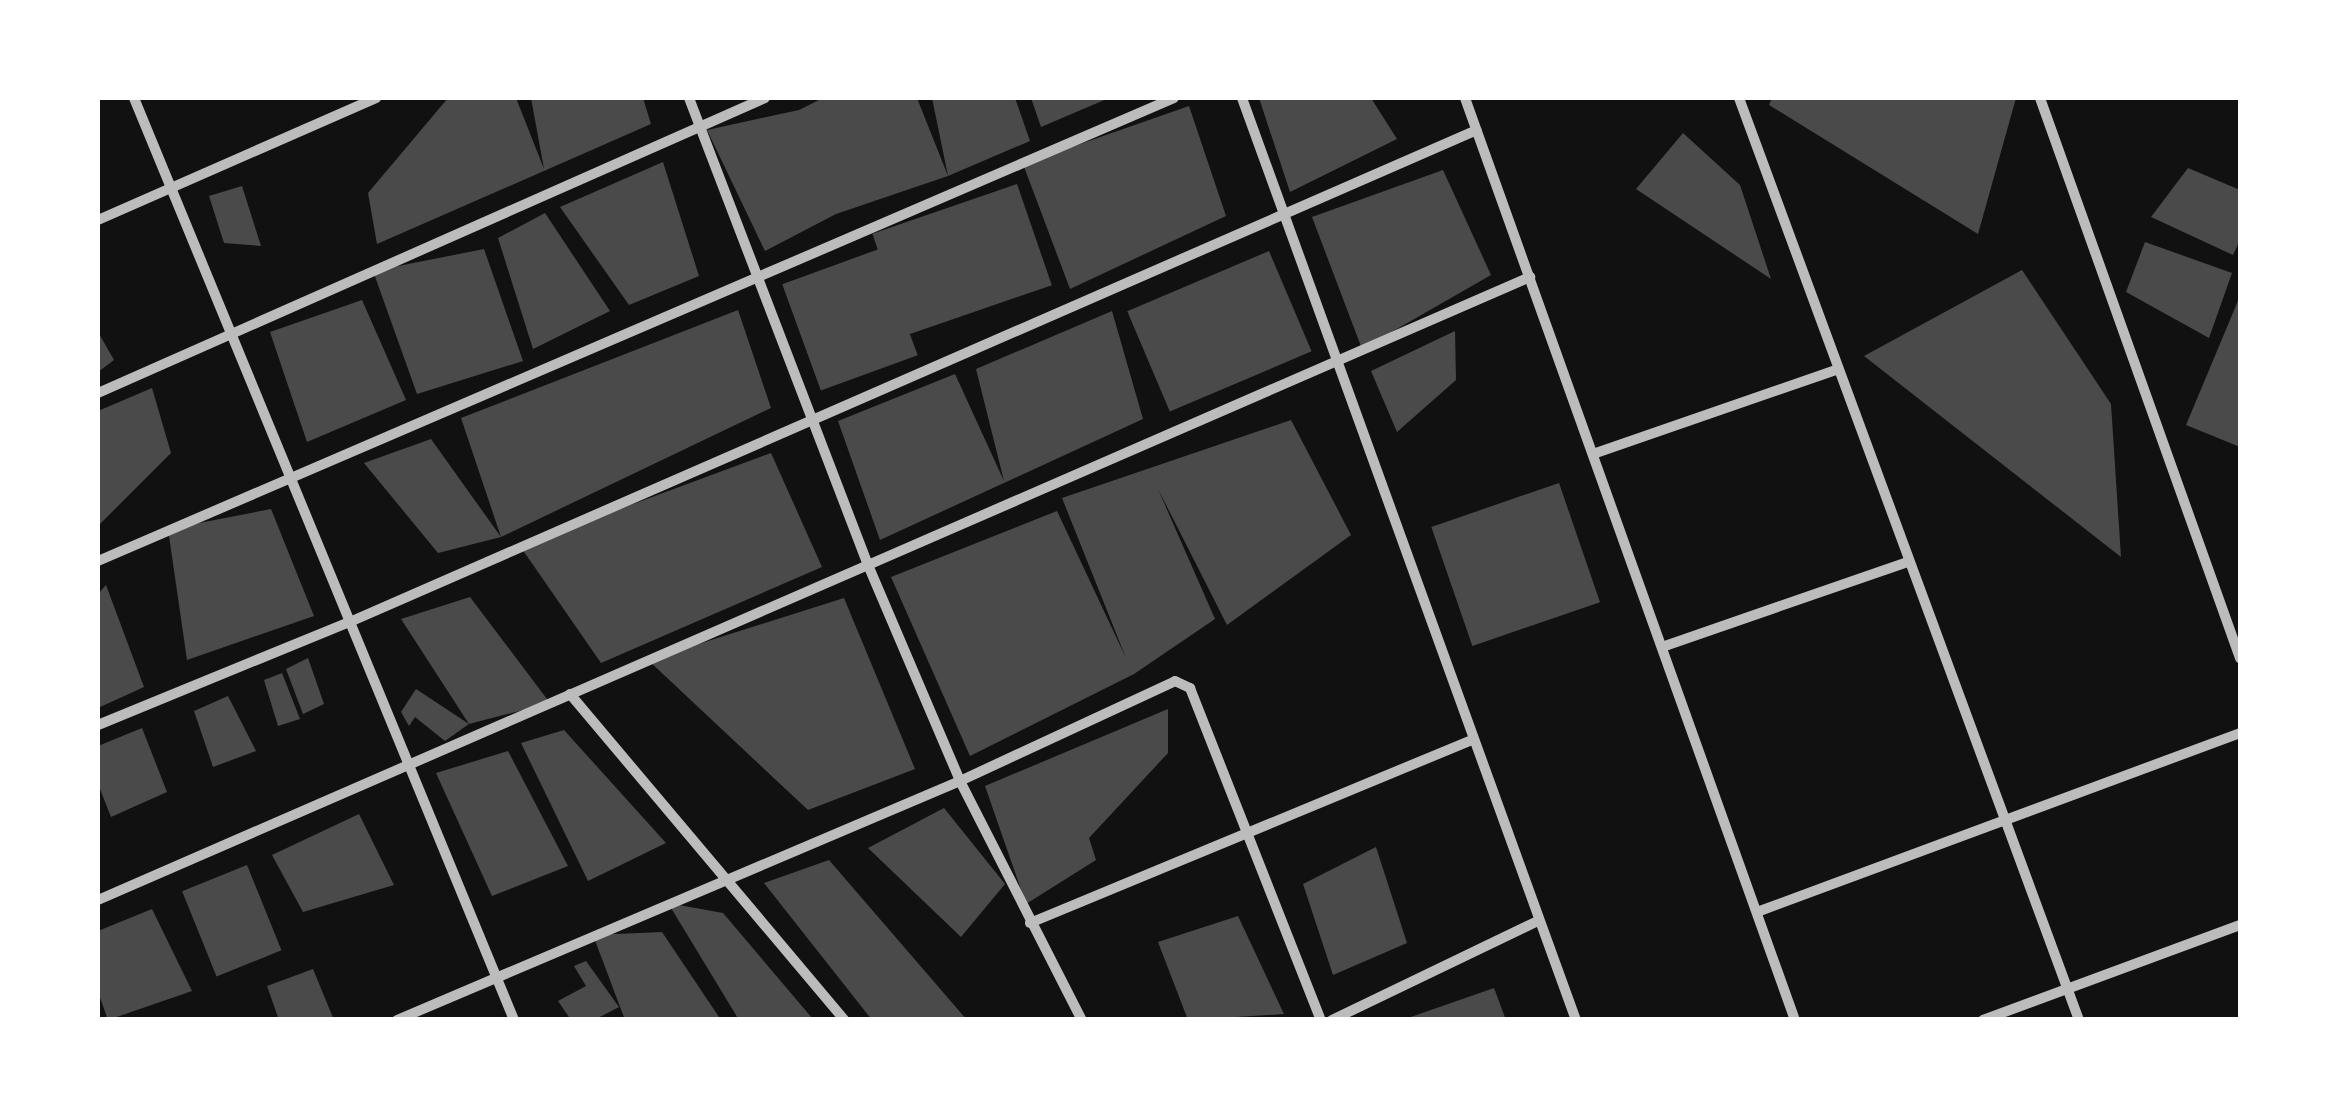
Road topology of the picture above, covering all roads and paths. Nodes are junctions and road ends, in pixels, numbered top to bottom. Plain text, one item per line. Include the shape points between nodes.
1 (134, 98) edge
2 (376, 98) edge
3 (690, 98) edge
4 (765, 98) edge
5 (1174, 98) edge
6 (1242, 98) edge
7 (1465, 98) edge
8 (1739, 98) edge
9 (2040, 98) edge
10 (701, 126) junction
11 (1476, 130) junction
12 (169, 194) junction
13 (1285, 213) junction
14 (98, 220) edge
15 (1530, 277) junction
16 (759, 280) junction
17 (227, 336) junction
18 (1338, 360) junction
19 (1836, 370) junction
20 (98, 393) edge
21 (813, 416) junction
22 (1593, 454) junction
23 (289, 476) junction
24 (98, 561) edge
25 (1908, 562) junction
26 (868, 565) junction
27 (352, 621) junction
28 (1662, 647) junction
29 (2240, 658) edge
30 (570, 694) junction
31 (98, 725) edge
32 (2240, 734) edge
33 (1472, 740) junction
34 (414, 763) junction
35 (960, 782) junction
36 (2004, 820) junction
37 (1246, 833) junction
38 (731, 878) junction
39 (98, 900) edge
40 (1757, 912) junction
41 (1538, 922) junction
42 (1030, 923) junction
43 (2240, 925) edge
44 (497, 976) junction
45 (2070, 991) junction
46 (397, 1020) edge
47 (514, 1020) edge
48 (845, 1020) edge
49 (1082, 1020) edge
50 (1321, 1020) edge
51 (1332, 1020) edge
52 (1576, 1020) edge
53 (1796, 1020) edge
54 (1983, 1020) edge
55 (2079, 1020) edge

1 - 12 street
2 - 12 street
3 - 10 street
4 - 10 street
5 - 16 street
6 - 13 street
7 - 11 street
8 - 19 street
9 - 29 street
10 - 16 street
10 - 17 street
11 - 13 street
11 - 15 street
12 - 14 street
12 - 17 street
13 - 18 street
13 - 21 street
15 - 18 street
15 - 22 street
16 - 21 street
16 - 23 street
17 - 20 street
17 - 23 street
18 - 26 street
18 - 33 street
19 - 22 street
19 - 25 street
21 - 26 street
21 - 27 street
22 - 28 street
23 - 24 street
23 - 27 street
25 - 28 street
25 - 36 street
26 - 30 street
26 - 35 street
27 - 31 street
27 - 34 street
28 - 40 street
30 - 34 street
30 - 38 street
32 - 36 street
33 - 37 street
33 - 41 street
34 - 39 street
34 - 44 street
35 - 37 street via 1170,682 1190,688
35 - 38 street
35 - 42 street
36 - 40 street
36 - 45 street
37 - 42 street
37 - 50 street
38 - 44 street
38 - 48 street
40 - 53 street
41 - 51 street
41 - 52 street
42 - 49 street
43 - 45 street
44 - 46 street
44 - 47 street
45 - 54 street
45 - 55 street

